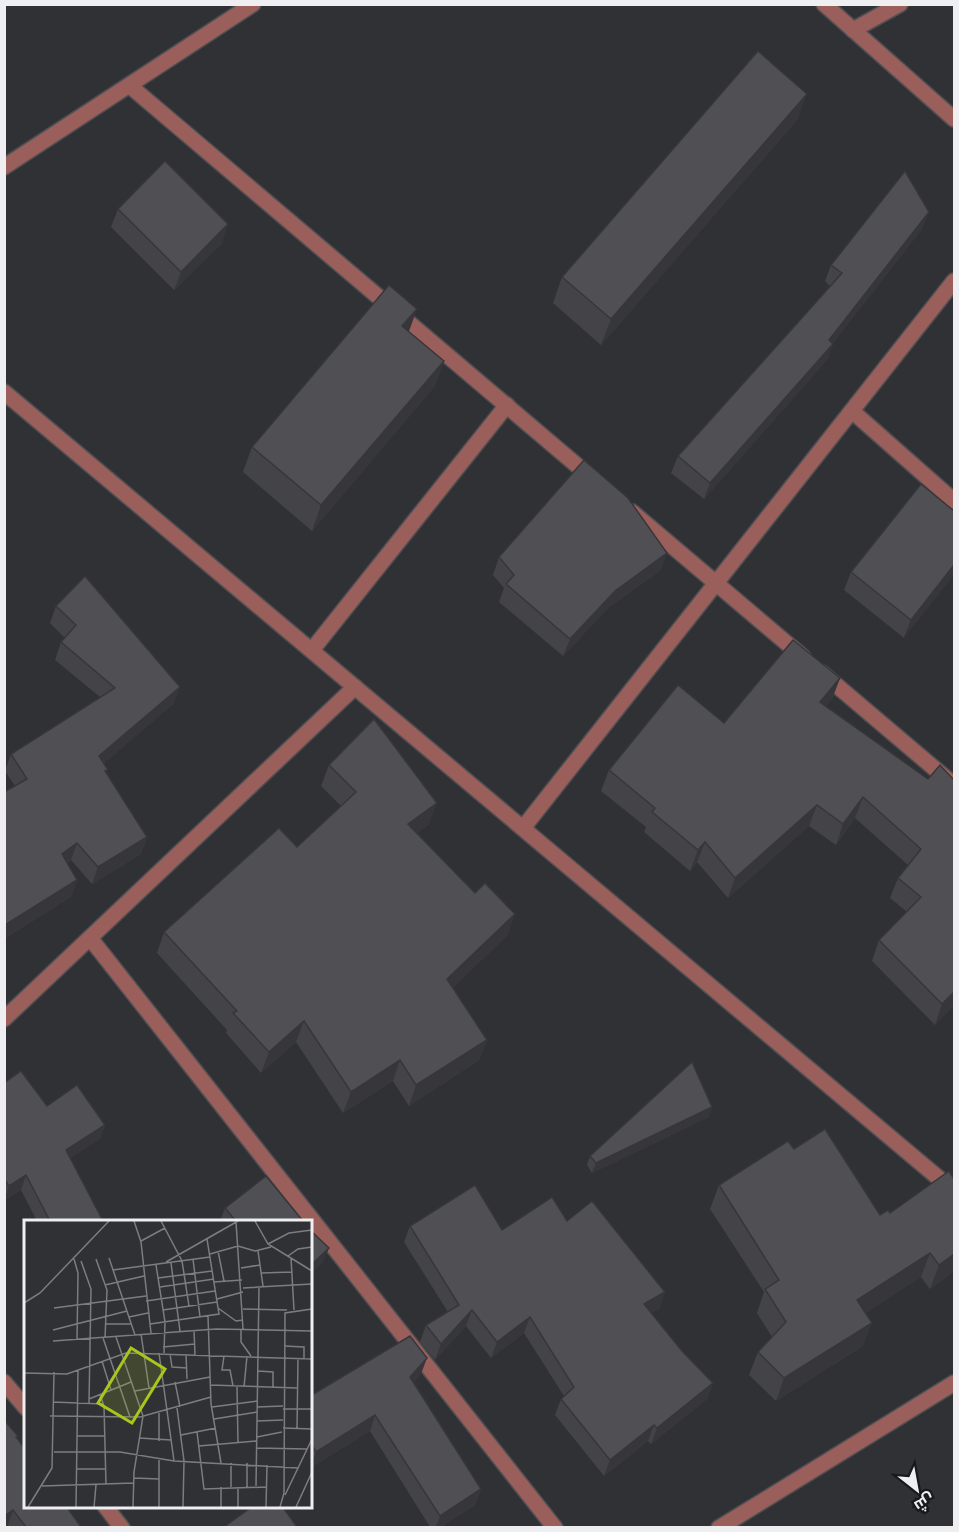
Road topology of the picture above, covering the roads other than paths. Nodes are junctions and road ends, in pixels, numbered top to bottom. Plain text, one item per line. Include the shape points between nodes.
1 (254, 4) edge
2 (824, 4) edge
3 (900, 4) edge
4 (853, 30) junction
5 (130, 86) junction
6 (954, 119) edge
7 (4, 167) edge
8 (954, 281) edge
9 (4, 392) edge
10 (507, 405) junction
11 (852, 411) junction
12 (954, 501) edge
13 (716, 583) junction
14 (312, 650) junction
15 (354, 687) junction
16 (954, 785) edge
17 (523, 828) junction
18 (90, 938) junction
19 (4, 1019) edge
20 (954, 1191) edge
21 (4, 1382) edge
22 (954, 1383) edge
23 (24, 1406) edge
24 (107, 1508) edge
25 (122, 1527) edge
26 (555, 1527) edge
27 (719, 1527) edge

1 - 5 street
2 - 4 street
3 - 4 street
4 - 6 street
5 - 7 street
5 - 10 street
8 - 11 street
9 - 14 street
10 - 13 street
10 - 14 street
11 - 12 street
11 - 13 street
13 - 16 street
13 - 17 street
14 - 15 street
15 - 17 street
15 - 18 street
17 - 20 street
18 - 19 street
18 - 26 street
21 - 23 street
22 - 27 street
24 - 25 street

